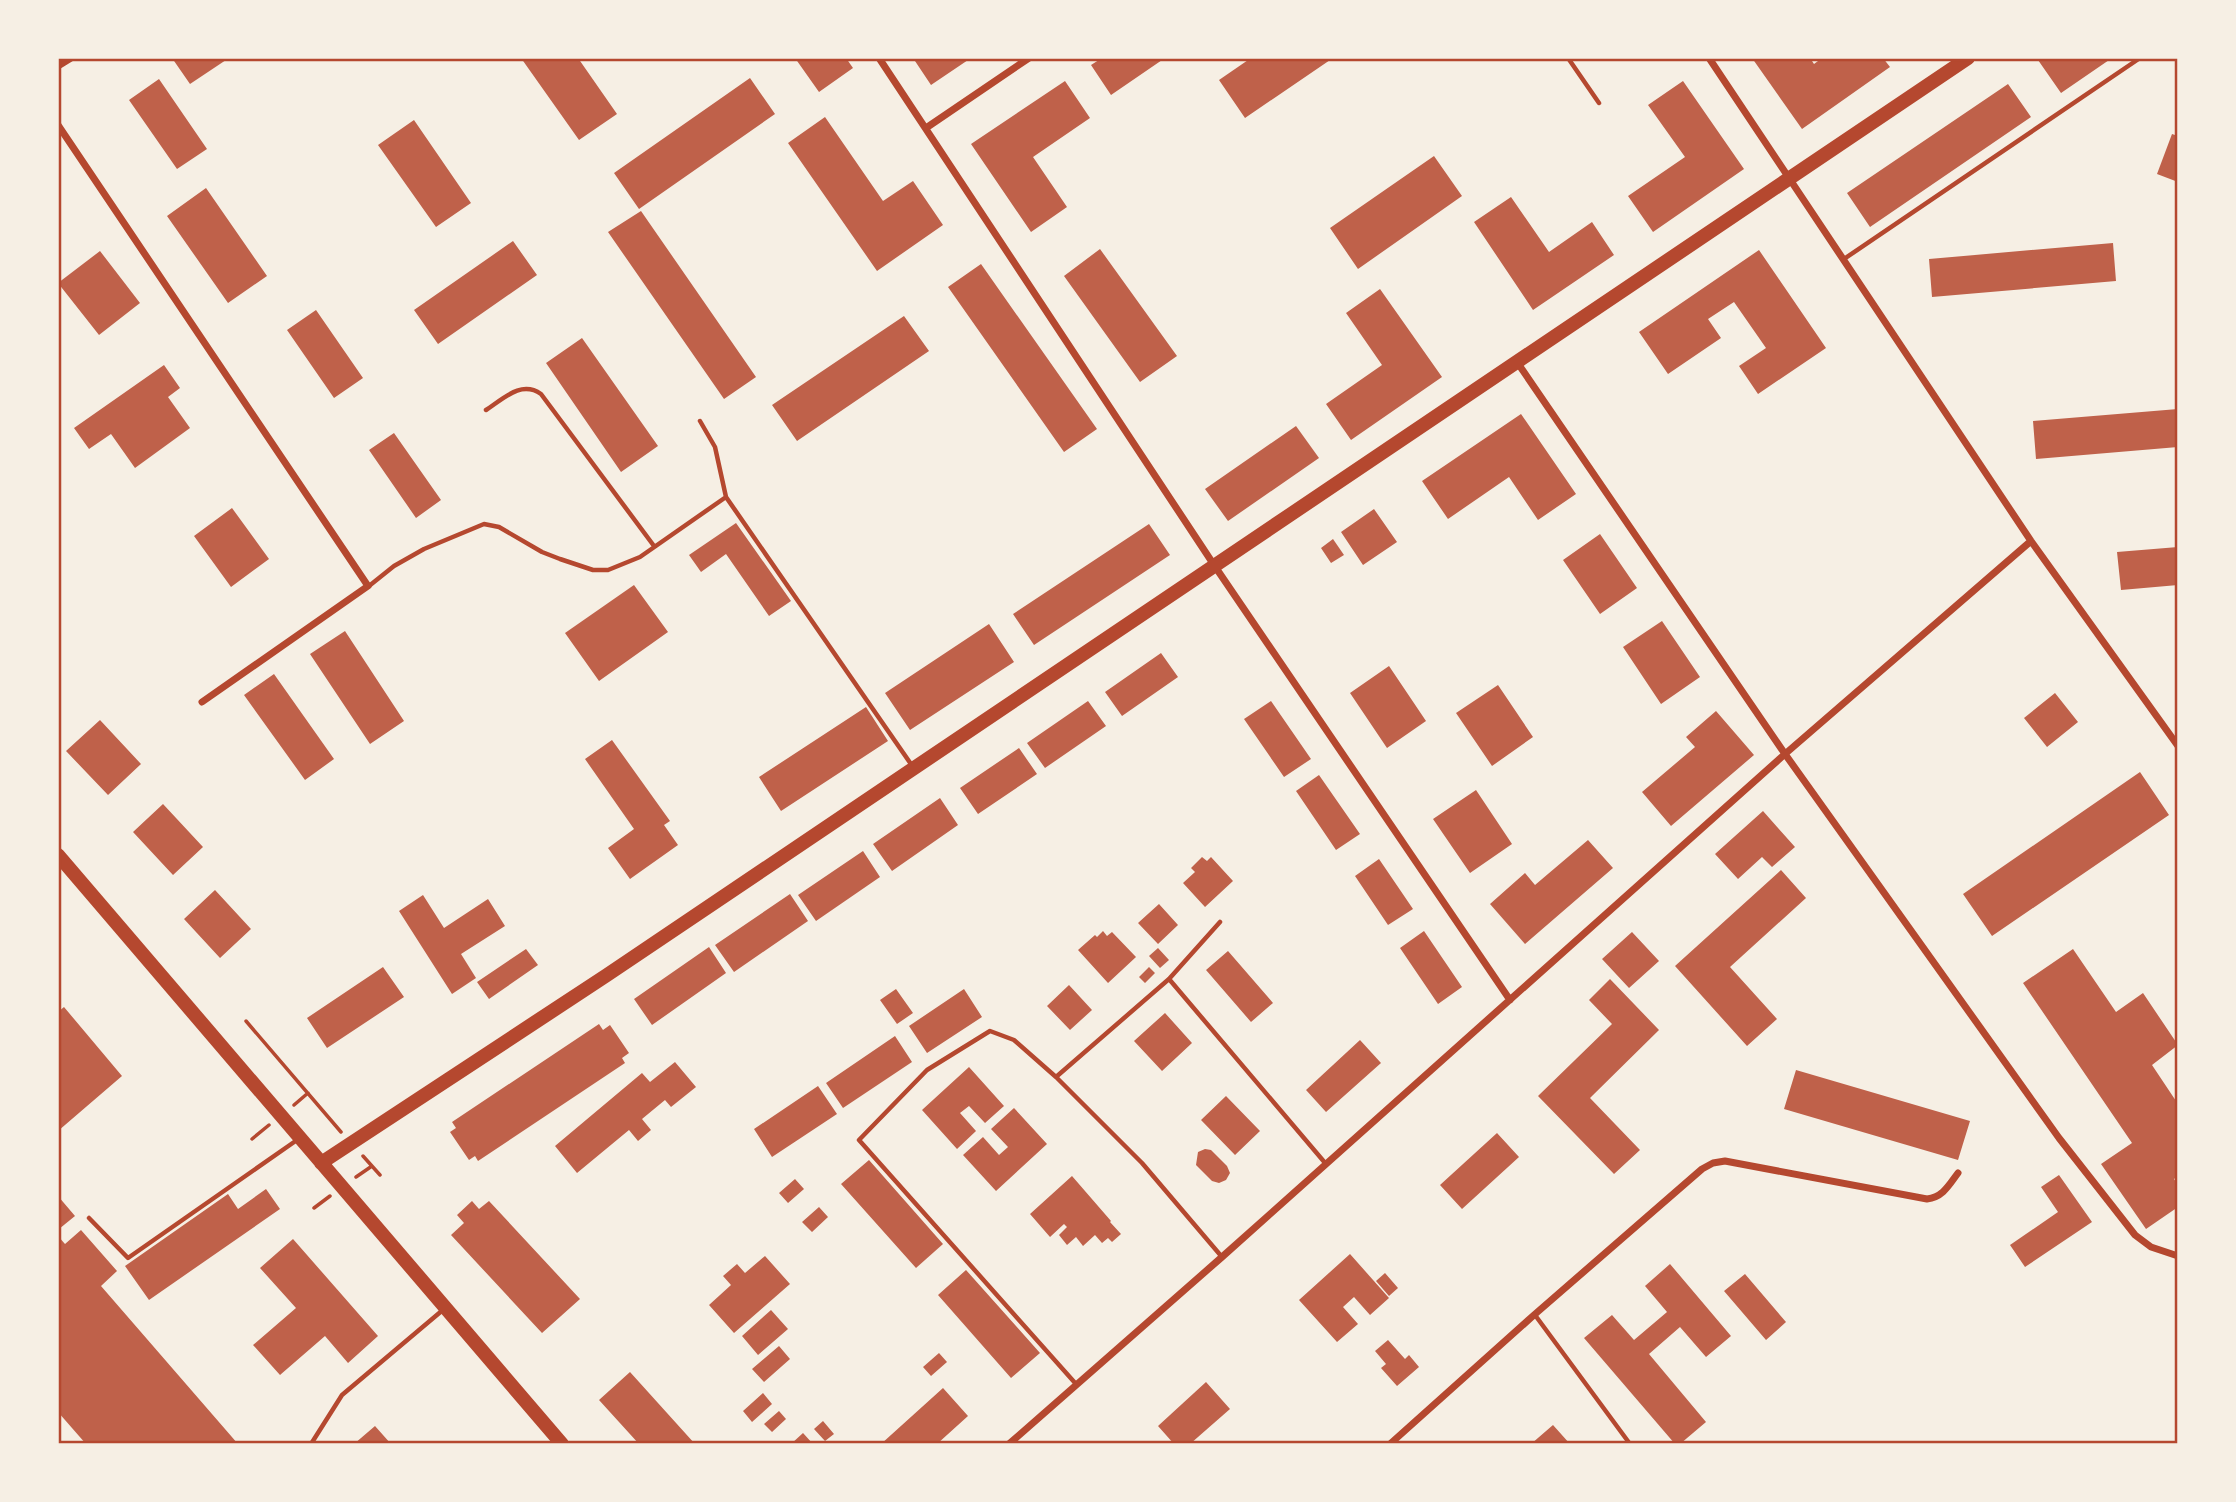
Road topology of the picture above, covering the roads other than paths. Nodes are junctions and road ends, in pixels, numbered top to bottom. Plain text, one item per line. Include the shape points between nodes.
1 (71, 58) edge
2 (878, 58) edge
3 (1028, 58) edge
4 (1568, 58) edge
5 (1709, 58) edge
6 (1968, 58) edge
7 (2140, 58) edge
8 (58, 66) edge
9 (1599, 103) dead end
10 (58, 125) edge
11 (926, 128) junction
12 (1789, 178) junction
13 (1843, 260) junction
14 (1517, 362) junction
15 (486, 411) dead end
16 (700, 421) dead end
17 (726, 497) junction
18 (2031, 541) junction
19 (654, 546) junction
20 (1214, 565) junction
21 (368, 586) junction
22 (202, 702) dead end
23 (2178, 746) edge
24 (1785, 754) junction
25 (914, 767) junction
26 (58, 855) edge
27 (1220, 922) dead end
28 (1169, 979) junction
29 (1510, 1000) junction
30 (1056, 1077) junction
31 (300, 1137) junction
32 (321, 1163) junction
33 (1326, 1164) junction
34 (1958, 1173) dead end
35 (89, 1218) dead end
36 (2178, 1256) edge
37 (1222, 1257) junction
38 (445, 1307) junction
39 (1534, 1315) junction
40 (1076, 1384) junction
41 (311, 1444) edge
42 (562, 1444) edge
43 (1009, 1444) edge
44 (1390, 1444) edge
45 (1630, 1444) edge

1 - 8 street
2 - 11 street
3 - 11 street
4 - 9 lane
5 - 12 street
6 - 12 main road
7 - 13 lane
10 - 21 street
11 - 20 street
12 - 13 street
12 - 14 main road
13 - 18 street
14 - 20 main road
14 - 24 street
15 - 19 lane via 518,390 534,388
16 - 17 lane via 715,447
17 - 19 lane
17 - 25 lane
18 - 23 street
18 - 24 street
19 - 21 lane via 625,565 593,570 484,524 424,549
20 - 25 main road
20 - 29 street
21 - 22 street
24 - 29 street
24 - 36 street via 2076,1160 2135,1235 2151,1247
25 - 32 main road
26 - 31 main road
27 - 28 lane
28 - 30 lane
28 - 33 lane
29 - 33 street
30 - 37 lane via 1142,1163
30 - 40 lane via 1014,1040 990,1031 927,1070 859,1140
31 - 32 main road
31 - 35 lane via 128,1258
32 - 38 main road
33 - 37 street
34 - 39 street via 1942,1193 1927,1199 1725,1161 1713,1163
37 - 40 street
38 - 41 lane via 342,1395
38 - 42 main road
39 - 44 street
39 - 45 lane
40 - 43 street

